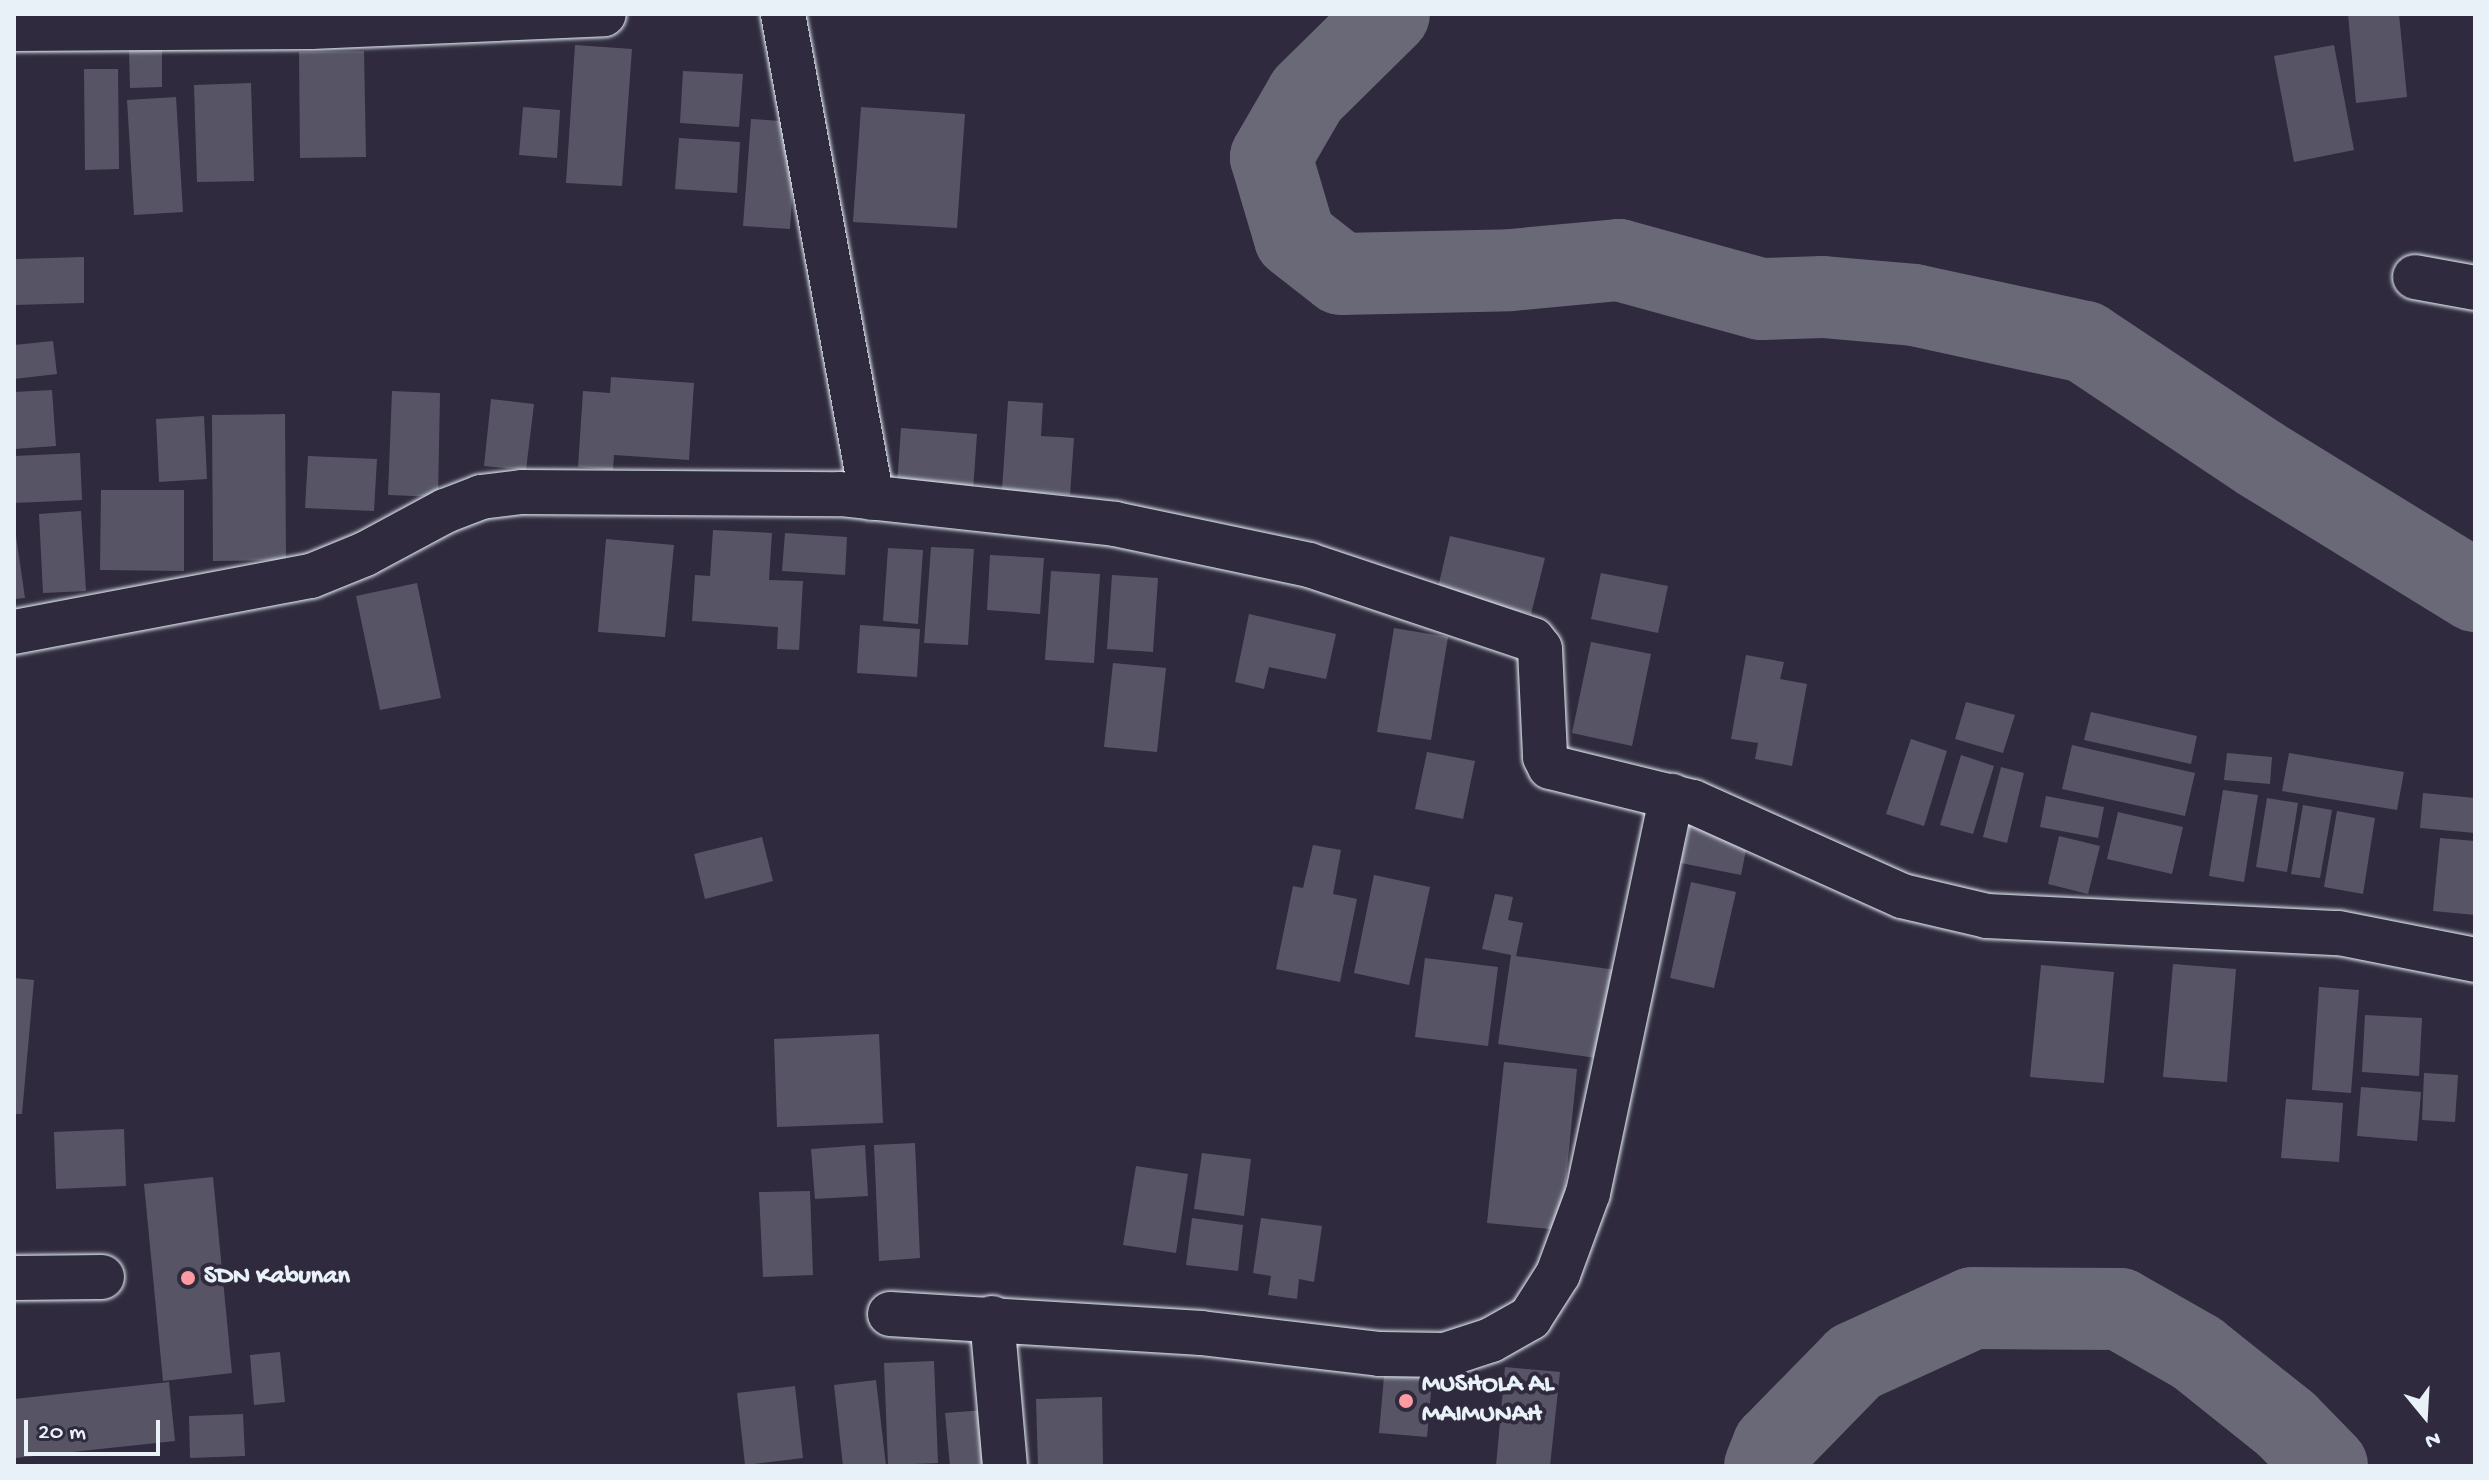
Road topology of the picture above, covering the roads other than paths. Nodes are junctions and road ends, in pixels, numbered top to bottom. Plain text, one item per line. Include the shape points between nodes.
1 (604, 14) edge
2 (783, 14) edge
3 (14, 29) edge
4 (2415, 277) dead end
5 (2475, 288) edge
6 (872, 498) junction
7 (14, 632) edge
8 (1672, 796) junction
9 (2475, 960) edge
10 (102, 1277) dead end
11 (14, 1278) edge
12 (890, 1314) dead end
13 (992, 1318) junction
14 (1005, 1466) edge

1 - 3 street via 311,27
2 - 6 street
4 - 5 street
6 - 7 street via 631,491 481,497 311,576
6 - 8 street via 1115,524 1219,542 1309,565 1533,640 1540,649 1545,757 1550,767
8 - 9 street via 1902,896 1987,916 2339,933
8 - 13 street via 1588,1193 1558,1274 1530,1318 1491,1340 1432,1355
10 - 11 street
12 - 13 street
13 - 14 street

